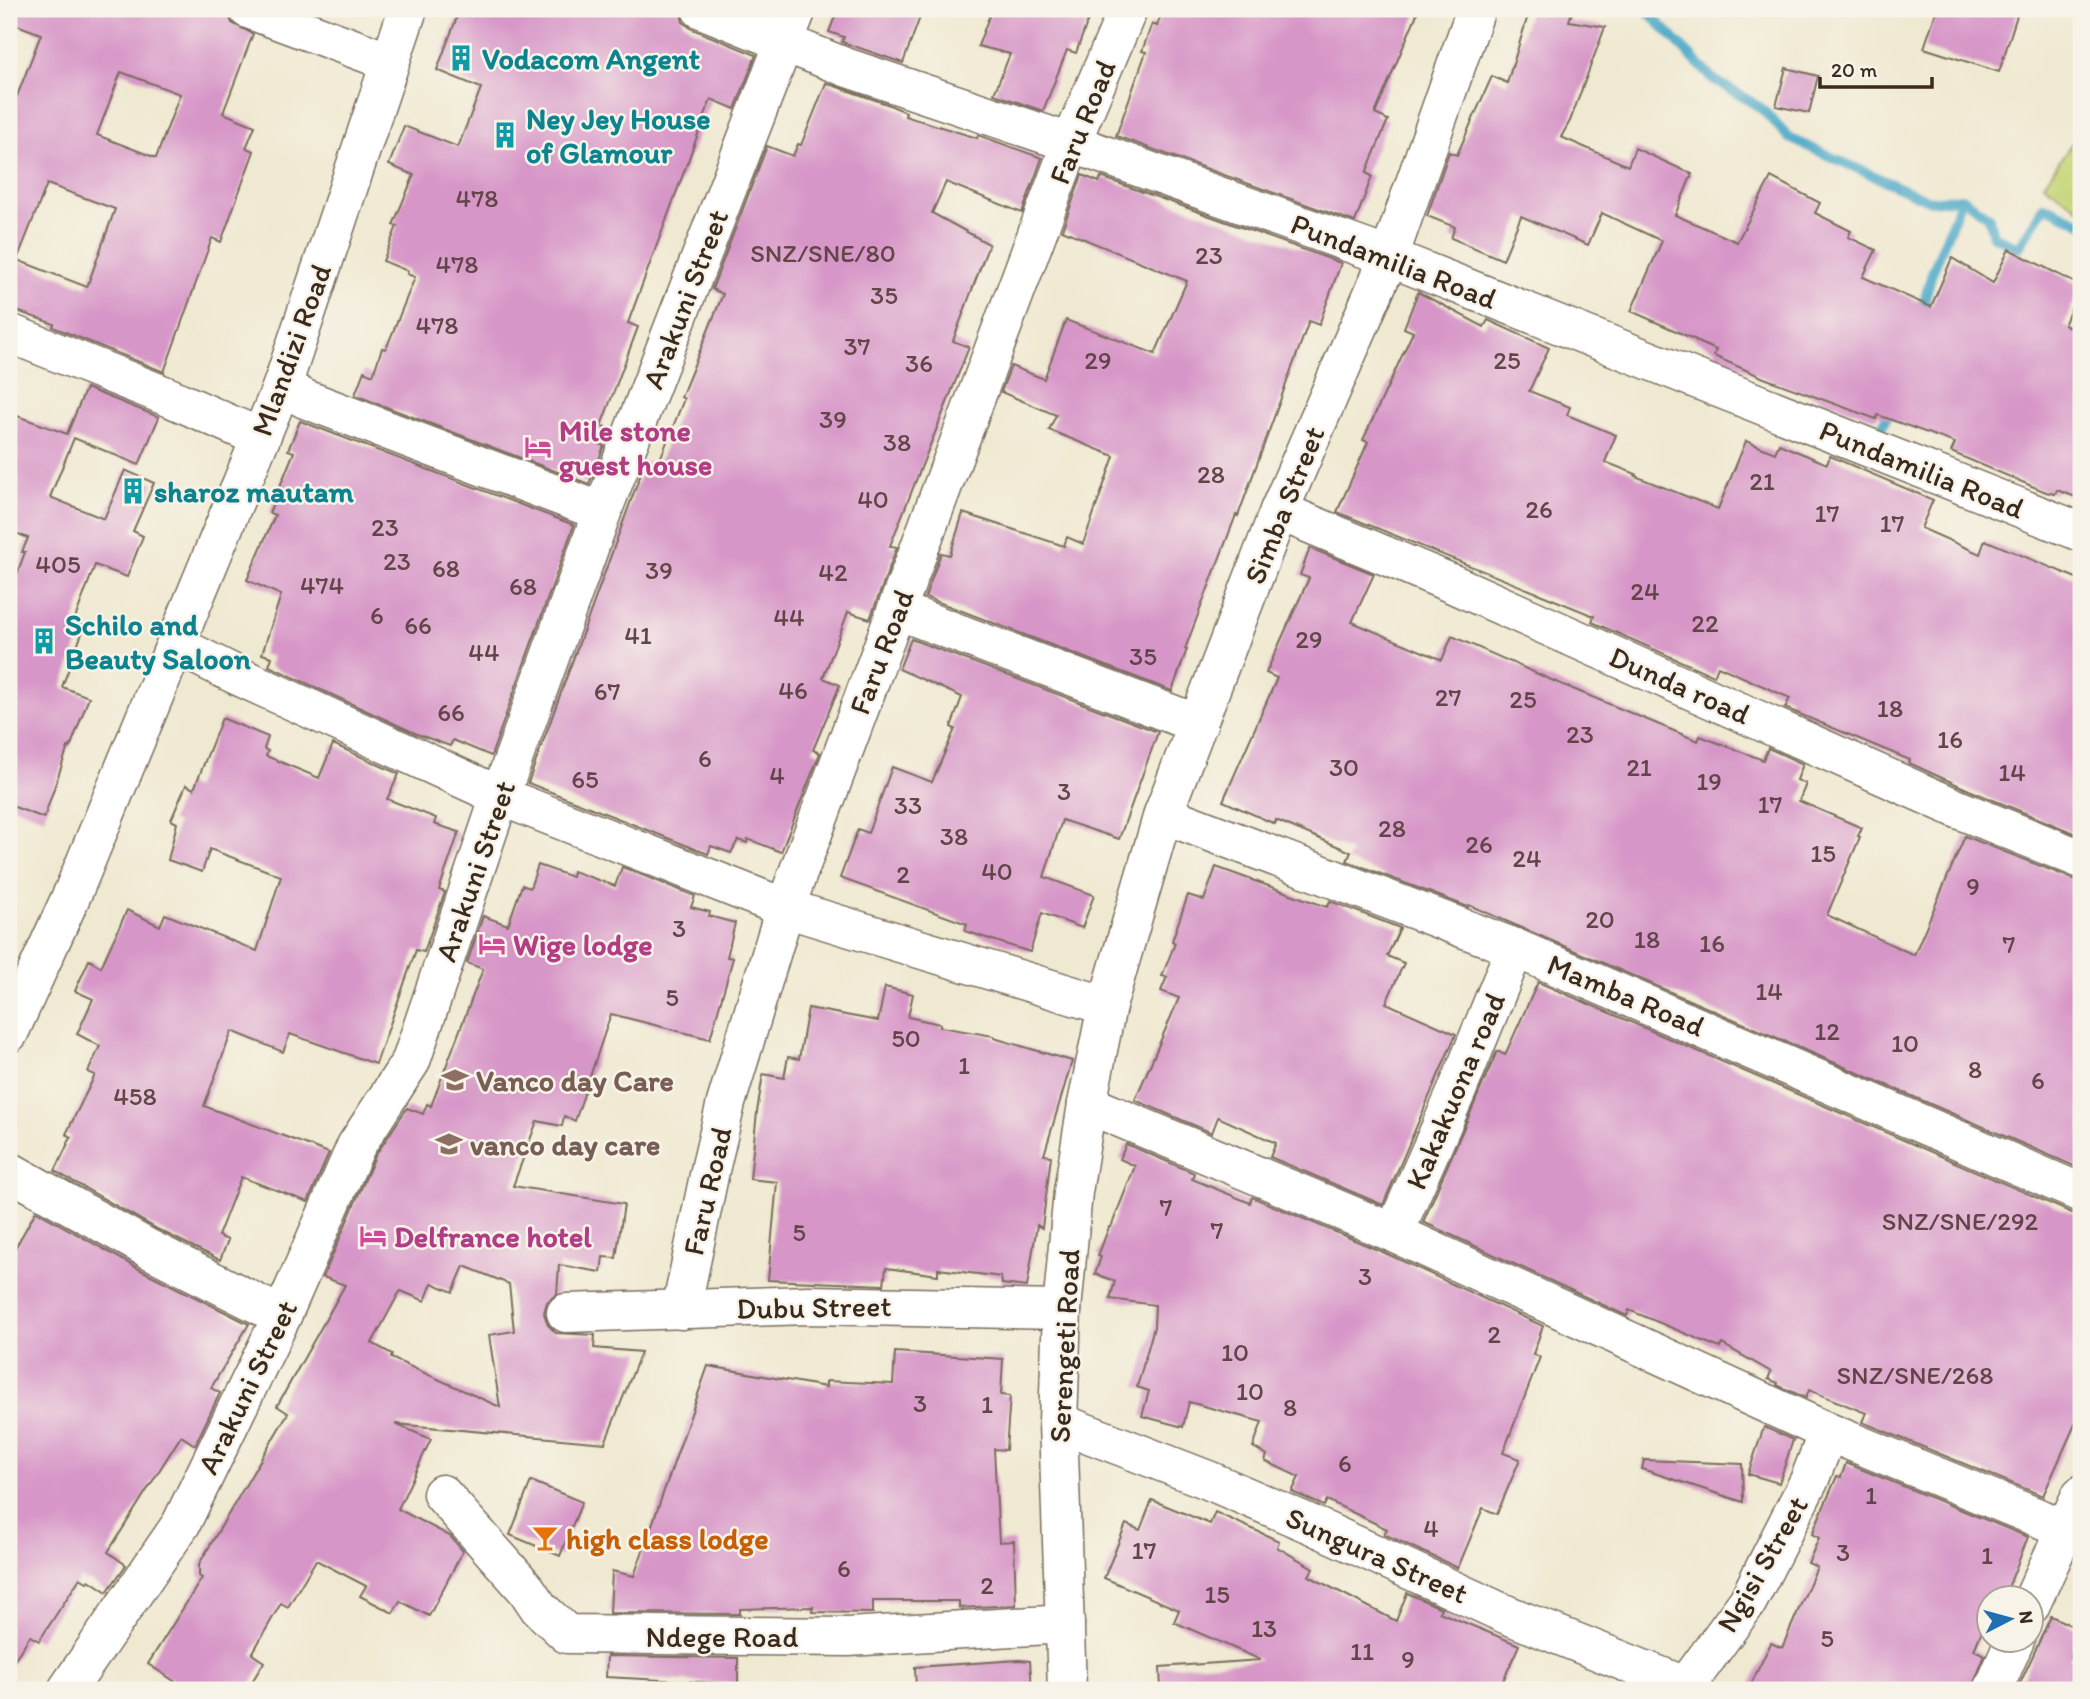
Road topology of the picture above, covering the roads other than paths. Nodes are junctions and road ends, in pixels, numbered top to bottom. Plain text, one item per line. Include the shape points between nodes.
1 (248, 9) edge
2 (408, 9) edge
3 (701, 9) edge
4 (797, 9) edge
5 (1128, 9) edge
6 (1476, 9) edge
7 (783, 44) junction
8 (390, 62) junction
9 (1072, 143) junction
10 (1389, 257) junction
11 (9, 333) edge
12 (282, 386) junction
13 (261, 438) junction
14 (1279, 511) junction
15 (602, 512) junction
16 (2081, 532) edge
17 (897, 610) junction
18 (176, 645) junction
19 (1198, 724) junction
20 (500, 796) junction
21 (1163, 814) junction
22 (2081, 859) edge
23 (785, 908) junction
24 (1515, 948) junction
25 (1107, 1006) junction
26 (9, 1032) edge
27 (1087, 1104) junction
28 (9, 1171) edge
29 (2081, 1193) edge
30 (1394, 1233) junction
31 (681, 1310) junction
32 (1062, 1310) junction
33 (566, 1313) dead end
34 (282, 1317) junction
35 (1058, 1422) junction
36 (1828, 1432) junction
37 (442, 1494) dead end
38 (2075, 1509) edge
39 (2041, 1584) edge
40 (1065, 1624) junction
41 (2009, 1654) edge
42 (1688, 1689) edge
43 (67, 1690) edge
44 (1067, 1690) edge
45 (1993, 1690) edge

1 - 8 street
2 - 8 street, Mlandizi Road
3 - 7 street, Pundamilia Road
4 - 7 street, Arakuni Street
5 - 9 street, Faru Road
6 - 10 street, Simba Street
7 - 9 street, Pundamilia Road
7 - 15 street, Arakuni Street
8 - 12 street, Mlandizi Road
9 - 10 street, Pundamilia Road
9 - 17 street, Faru Road
10 - 14 street, Simba Street
10 - 16 street, Pundamilia Road
11 - 13 street
12 - 13 street, Mlandizi Road
12 - 15 street via 304,399
13 - 18 street, Mlandizi Road
14 - 19 street, Simba Street
14 - 22 street, Dunda road
15 - 20 street, Arakuni Street
17 - 19 street
17 - 23 street, Faru Road
18 - 20 street
18 - 26 street, Mlandizi Road
19 - 21 street, Simba Street
20 - 23 street
20 - 34 street, Arakuni Street via 411,1061 356,1146
21 - 24 street, Mamba Road
21 - 25 street, Simba Street
23 - 25 street
23 - 31 street, Faru Road via 726,1102
24 - 29 street, Mamba Road
24 - 30 street, Kakakuona road
25 - 27 street, Serengeti Road
27 - 30 street
27 - 32 street, Serengeti Road
28 - 34 street
30 - 36 street
31 - 32 street, Dubu Street via 809,1306
31 - 33 street, Dubu Street
32 - 35 street, Serengeti Road
34 - 43 street, Arakuni Street via 181,1524
35 - 40 street, Serengeti Road
35 - 42 street, Sungura Street via 1208,1480 1503,1613
36 - 38 street via 2056,1525
36 - 42 street, Ngisi Street via 1809,1481 1748,1601
37 - 40 street, Ndege Road via 539,1608 567,1634 848,1637
38 - 39 street
40 - 44 street, Serengeti Road
41 - 45 street

